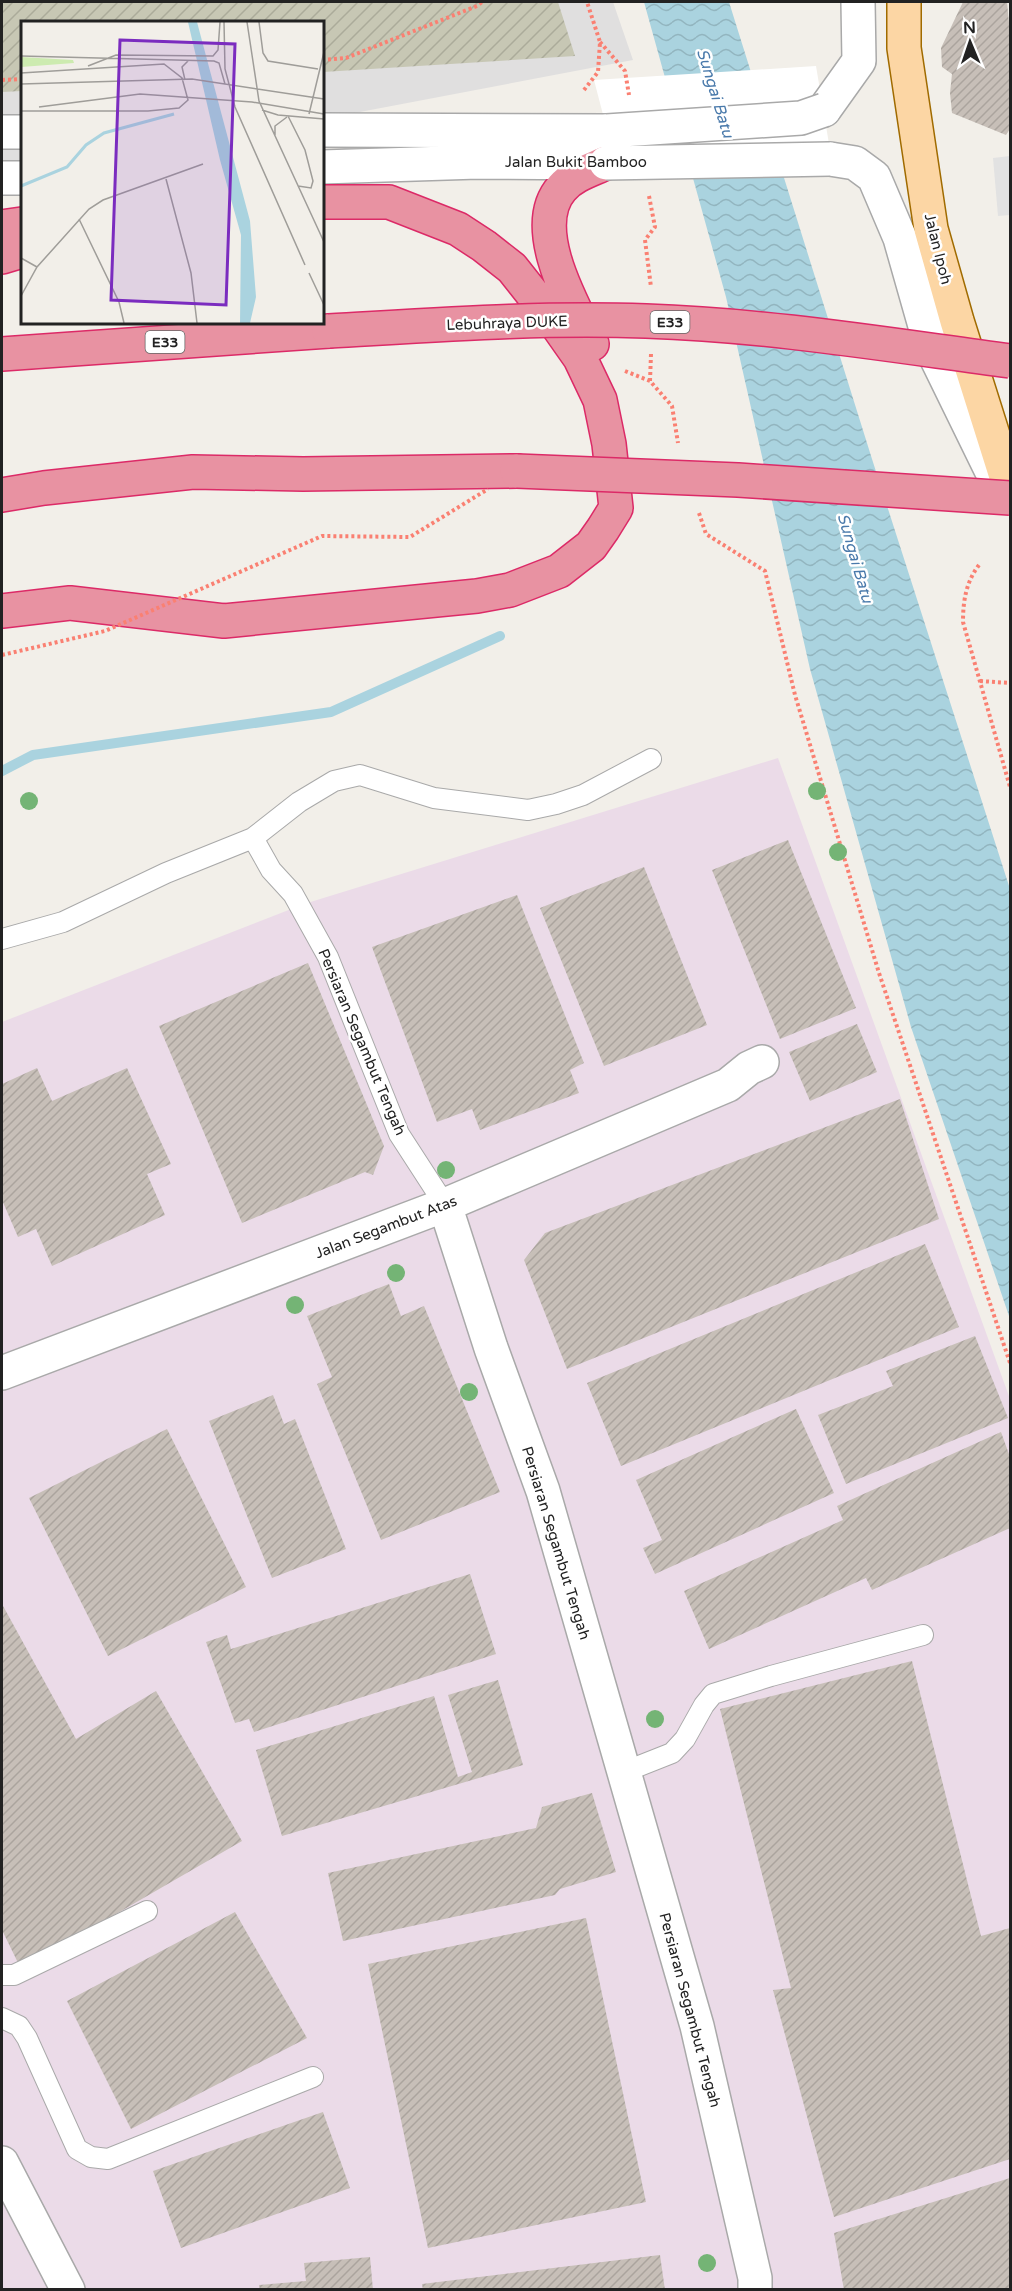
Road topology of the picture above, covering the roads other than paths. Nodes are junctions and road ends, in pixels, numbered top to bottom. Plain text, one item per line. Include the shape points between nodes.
1 (858, 2) edge
2 (904, 2) edge
3 (324, 130) edge
4 (2, 132) edge
5 (21, 132) edge
6 (607, 147) junction
7 (324, 167) edge
8 (2, 178) edge
9 (21, 178) edge
10 (324, 202) edge
11 (324, 220) edge
12 (21, 224) edge
13 (2, 226) edge
14 (21, 251) edge
15 (2, 257) edge
16 (512, 268) junction
17 (2, 354) edge
18 (1011, 361) edge
19 (1011, 489) edge
20 (2, 495) edge
21 (1011, 498) edge
22 (616, 508) junction
23 (1011, 510) edge
24 (2, 611) edge
25 (651, 759) dead end
26 (253, 838) junction
27 (2, 939) edge
28 (762, 1062) dead end
29 (445, 1205) junction
30 (2, 1373) edge
31 (923, 1635) dead end
32 (624, 1772) junction
33 (147, 1911) dead end
34 (2, 1975) edge
35 (2, 2018) edge
36 (313, 2077) dead end
37 (2, 2163) edge
38 (68, 2289) edge
39 (755, 2289) edge

1 - 6 street, Jalan Bukit Bamboo, bridge via 859,61 824,110 801,118
2 - 19 main road, Jalan Ipoh via 904,48 931,229
3 - 6 street, Jalan Bukit Bamboo
4 - 5 street
6 - 7 street, Jalan Bukit Bamboo via 478,162
6 - 22 highway via 560,189 550,219 562,285 616,391 626,431 626,472
6 - 23 street, Jalan Bukit Bamboo, bridge via 830,159 855,163 874,177 900,238 931,346
8 - 9 street
10 - 16 highway via 389,202 458,230
11 - 16 highway via 396,220 433,229 473,244
12 - 13 highway
14 - 15 highway
16 - 22 highway via 580,358 600,400
17 - 18 highway, Lebuhraya DUKE / E33, bridge via 536,320 646,321 754,328
20 - 21 highway, bridge via 193,472 517,471 738,480
22 - 24 highway via 591,546 559,571 510,590 477,596 224,621 70,603
25 - 26 lane via 583,795 528,810 434,798 360,775 334,781
26 - 27 lane via 166,873 63,922
26 - 29 lane, Persiaran Segambut Tengah via 271,870 293,894 328,957 399,1134
28 - 29 street, Jalan Segambut Atas via 728,1085
29 - 30 street, Jalan Segambut Atas
29 - 32 street, Persiaran Segambut Tengah via 543,1491
31 - 32 lane via 713,1694 672,1753
32 - 39 street, Persiaran Segambut Tengah via 697,2026
33 - 34 lane via 14,1975
35 - 36 lane via 19,2026 27,2038 77,2148 91,2157 108,2159
37 - 38 street

